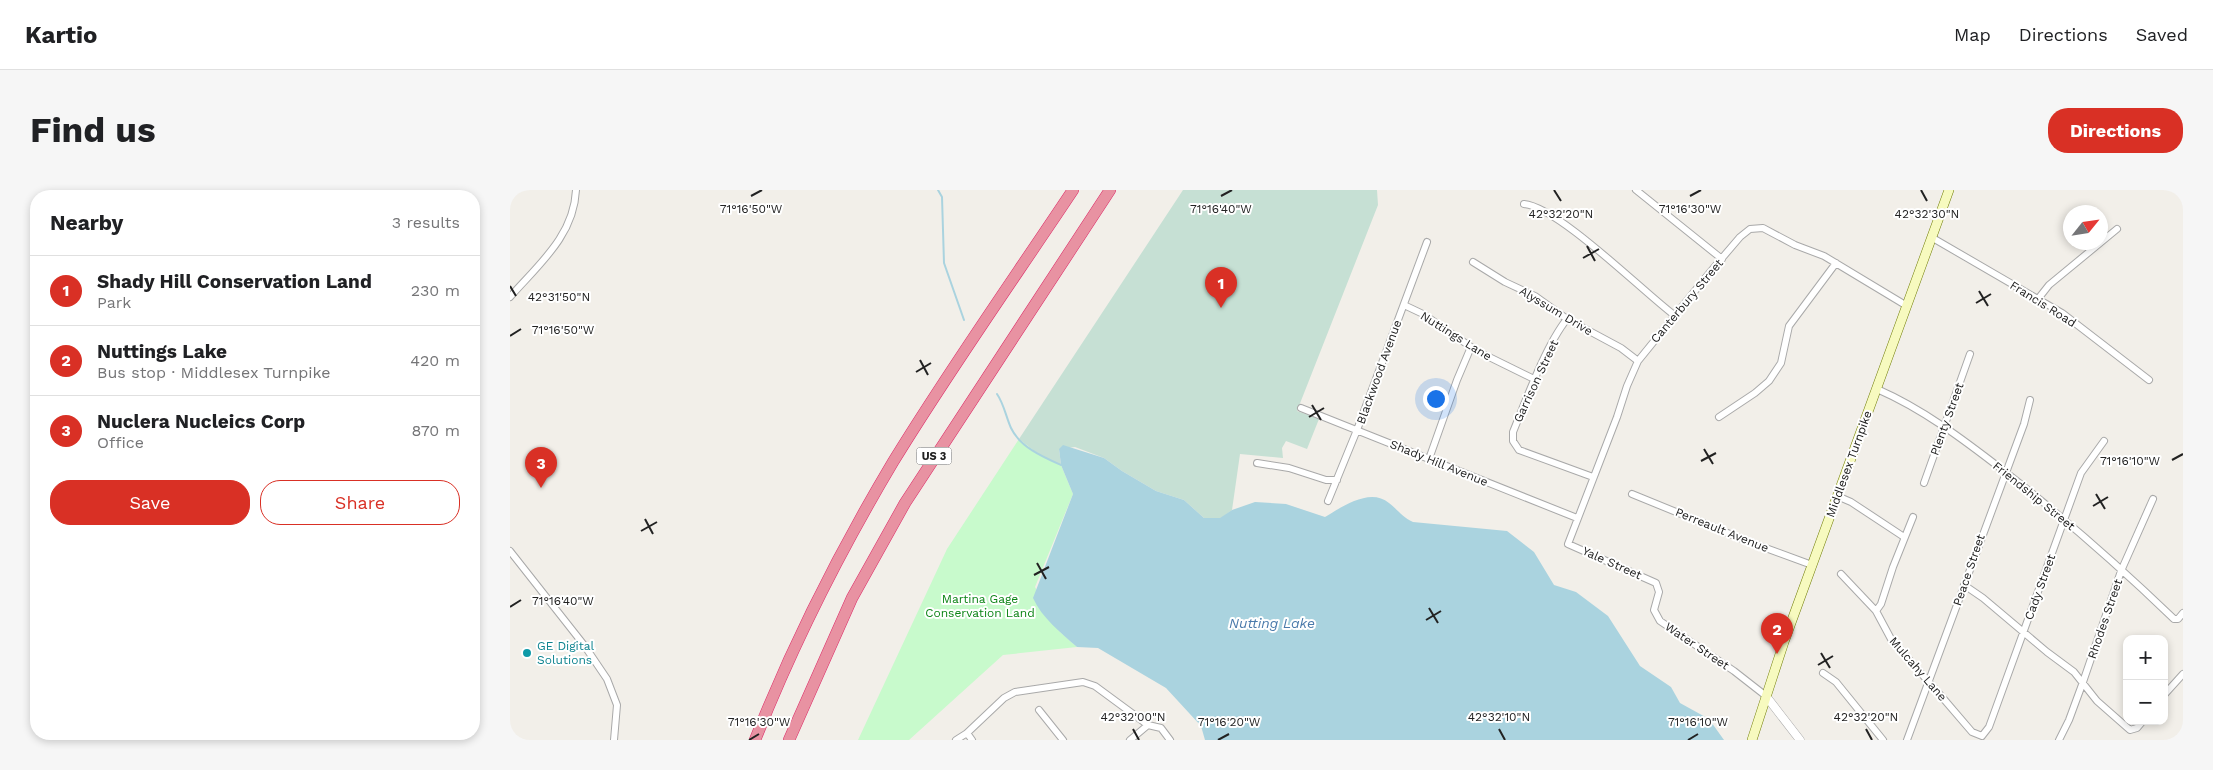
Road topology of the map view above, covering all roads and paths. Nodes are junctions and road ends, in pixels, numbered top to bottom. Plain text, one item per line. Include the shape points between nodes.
1 (576, 190) edge
2 (1073, 190) edge
3 (1110, 190) edge
4 (1636, 190) edge
5 (1949, 190) edge
6 (1524, 204) dead end
7 (2116, 229) dead end
8 (1931, 237) junction
9 (1426, 242) dead end
10 (1722, 259) junction
11 (1473, 262) dead end
12 (1836, 264) junction
13 (510, 297) edge
14 (2038, 298) junction
15 (1404, 305) junction
16 (1907, 306) junction
17 (1674, 315) junction
18 (1567, 320) junction
19 (1471, 347) junction
20 (1970, 354) dead end
21 (1638, 361) junction
22 (1536, 380) junction
23 (2149, 380) dead end
24 (1877, 389) junction
25 (2030, 400) dead end
26 (1301, 408) dead end
27 (1719, 417) dead end
28 (1944, 427) junction
29 (1357, 430) junction
30 (2104, 441) dead end
31 (1429, 458) junction
32 (1257, 462) dead end
33 (2005, 472) junction
34 (1592, 477) junction
35 (1337, 480) junction
36 (1924, 483) dead end
37 (1632, 494) dead end
38 (1837, 496) junction
39 (2153, 499) dead end
40 (1328, 501) dead end
41 (1913, 517) dead end
42 (1577, 518) junction
43 (2064, 518) junction
44 (1904, 538) junction
45 (1568, 544) joint
46 (510, 551) edge
47 (1812, 565) junction
48 (2121, 571) junction
49 (1841, 574) dead end
50 (1656, 583) joint
51 (1964, 585) junction
52 (1876, 611) junction
53 (2183, 613) edge
54 (2024, 632) junction
55 (1823, 672) dead end
56 (2183, 674) edge
57 (1928, 681) junction
58 (2083, 682) junction
59 (2168, 691) edge
60 (1766, 696) junction
61 (1039, 710) dead end
62 (2123, 724) edge
63 (1148, 725) junction
64 (2124, 725) edge
65 (2140, 725) edge
66 (967, 733) junction
67 (1983, 738) edge
68 (1133, 739) edge
69 (614, 740) edge
70 (755, 740) edge
71 (789, 740) edge
72 (956, 740) edge
73 (972, 740) edge
74 (1063, 740) edge
75 (1170, 740) edge
76 (1752, 740) edge
77 (1800, 740) edge
78 (1883, 740) edge
79 (1907, 740) edge
80 (2059, 740) edge

1 - 13 street via 568,225 541,265
2 - 70 highway, US 3 via 915,427 873,496 818,599
3 - 71 highway, US 3 via 905,504 852,598
4 - 10 street
5 - 8 main road, Middlesex Turnpike
6 - 17 street via 1533,205 1559,220
7 - 14 street
8 - 14 street, Francis Road
8 - 16 main road, Middlesex Turnpike
9 - 15 street, Blackwood Avenue
10 - 12 street, Canterbury Street via 1746,232 1758,227
10 - 17 street, Canterbury Street
11 - 18 street, Alyssum Drive via 1535,296
12 - 16 street, Canterbury Street
12 - 27 street via 1789,326 1780,363 1769,380
14 - 23 street, Francis Road
15 - 19 street, Nuttings Lane
15 - 29 street, Blackwood Avenue
16 - 24 main road, Middlesex Turnpike
17 - 21 street, Canterbury Street
18 - 21 street, Alyssum Drive via 1621,348
18 - 22 street, Garrison Street
19 - 22 street, Nuttings Lane
19 - 31 street
20 - 28 street, Plenty Street
21 - 34 street, Canterbury Street
22 - 34 street, Garrison Street via 1513,432 1514,445 1532,456
24 - 28 street, Friendship Street
24 - 38 main road, Middlesex Turnpike
25 - 33 street, Peace Street
26 - 29 street, Shady Hill Avenue
28 - 33 street, Friendship Street
28 - 36 street, Plenty Street
29 - 31 street, Shady Hill Avenue
29 - 35 street, Blackwood Avenue
30 - 43 street, Cady Street via 2085,466
31 - 42 street, Shady Hill Avenue
32 - 35 street
33 - 43 street, Friendship Street
33 - 51 street, Peace Street
34 - 42 street, Canterbury Street
35 - 40 street, Blackwood Avenue
37 - 47 street, Perreault Avenue
38 - 44 street
38 - 47 main road, Middlesex Turnpike
39 - 48 street, Rhodes Street
41 - 44 street
42 - 45 street, Canterbury Street
43 - 48 street, Friendship Street
43 - 54 street, Cady Street
44 - 52 street
45 - 50 street, Yale Street
46 - 69 street via 605,675 617,705
47 - 60 main road, Middlesex Turnpike
48 - 53 street, Friendship Street via 2174,619
48 - 58 street, Rhodes Street
49 - 52 street, Mulcahy Lane
50 - 60 street, Water Street via 1659,589 1654,610 1657,618
51 - 54 street
51 - 57 street, Peace Street
52 - 57 street, Mulcahy Lane via 1891,639
54 - 58 street
54 - 67 street, Cady Street
55 - 78 street via 1836,682
56 - 59 street
57 - 67 street, Mulcahy Lane via 1972,732
57 - 79 street, Peace Street
58 - 62 street via 2097,701
58 - 80 street, Rhodes Street
60 - 76 main road, Middlesex Turnpike
60 - 77 street
61 - 74 street
63 - 66 street via 1095,686 1083,682 1015,692 1004,698
63 - 68 street
63 - 75 street via 1161,728
64 - 65 street via 2130,730
66 - 72 street
66 - 73 street

